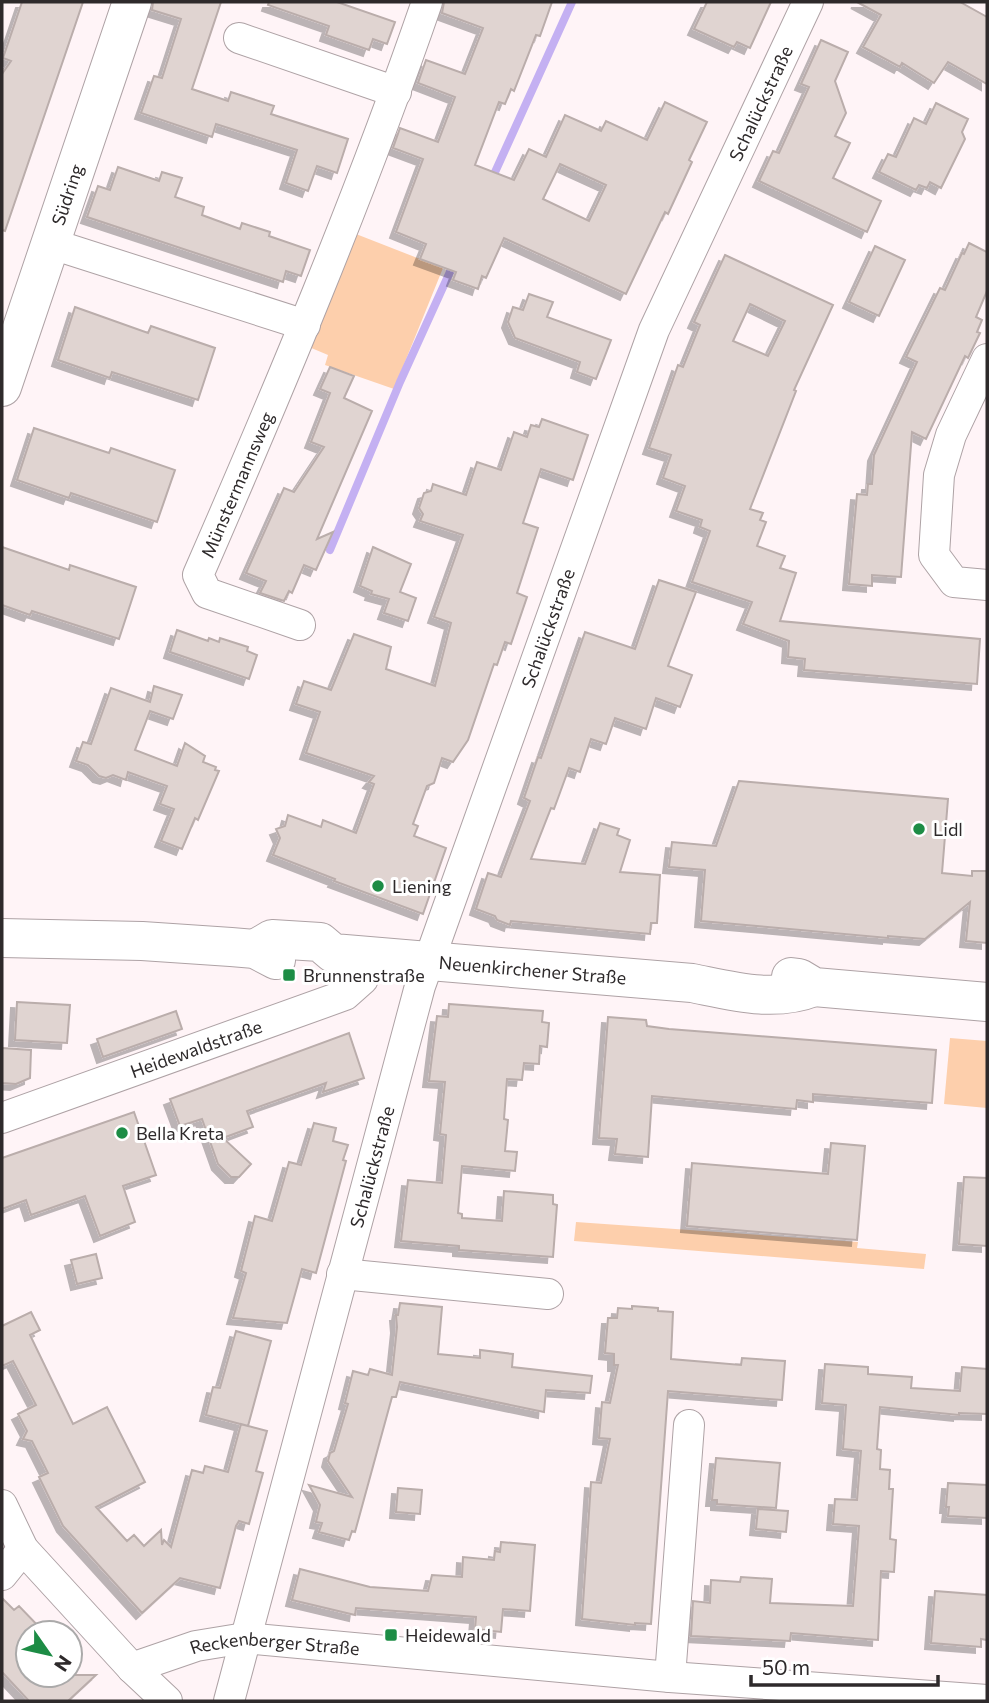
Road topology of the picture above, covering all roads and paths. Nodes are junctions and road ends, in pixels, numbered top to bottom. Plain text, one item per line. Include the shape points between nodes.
1 (132, 2) edge
2 (427, 2) edge
3 (808, 2) edge
4 (239, 38) dead end
5 (396, 92) junction
6 (52, 244) junction
7 (305, 325) junction
8 (987, 359) edge
9 (2, 387) edge
10 (987, 585) edge
11 (300, 625) dead end
12 (2, 919) edge
13 (2, 938) edge
14 (142, 941) junction
15 (351, 955) junction
16 (430, 961) junction
17 (987, 1002) edge
18 (2, 1118) edge
19 (342, 1274) junction
20 (548, 1294) dead end
21 (689, 1425) dead end
22 (2, 1504) edge
23 (23, 1549) junction
24 (2, 1575) edge
25 (245, 1638) junction
26 (132, 1668) junction
27 (670, 1677) junction
28 (987, 1700) edge
29 (167, 1701) edge
30 (229, 1701) edge

1 - 6 main road, Südring
2 - 5 street, Münstermannsweg
3 - 16 street, Schalückstraße via 654,330
4 - 5 street
5 - 7 street, Münstermannsweg
6 - 7 street
6 - 9 main road, Südring
7 - 11 street, Münstermannsweg via 198,575 207,593
8 - 10 street via 951,435 939,475 934,555 954,582
12 - 14 main road, Neuenkirchener Straße
13 - 14 main road, Neuenkirchener Straße
14 - 15 main road, Neuenkirchener Straße via 255,950 273,960 317,964
15 - 16 main road, Neuenkirchener Straße
15 - 18 street, Heidewaldstraße via 363,979 345,995
16 - 17 main road, Neuenkirchener Straße via 692,983 766,995 814,987
16 - 19 street, Schalückstraße
19 - 20 street
19 - 25 street, Schalückstraße
21 - 27 street
22 - 23 street
23 - 24 street
23 - 26 street
25 - 26 street, Reckenberger Straße via 196,1646
25 - 27 street, Reckenberger Straße
25 - 30 street, Schalückstraße
26 - 29 street
27 - 28 street, Reckenberger Straße

